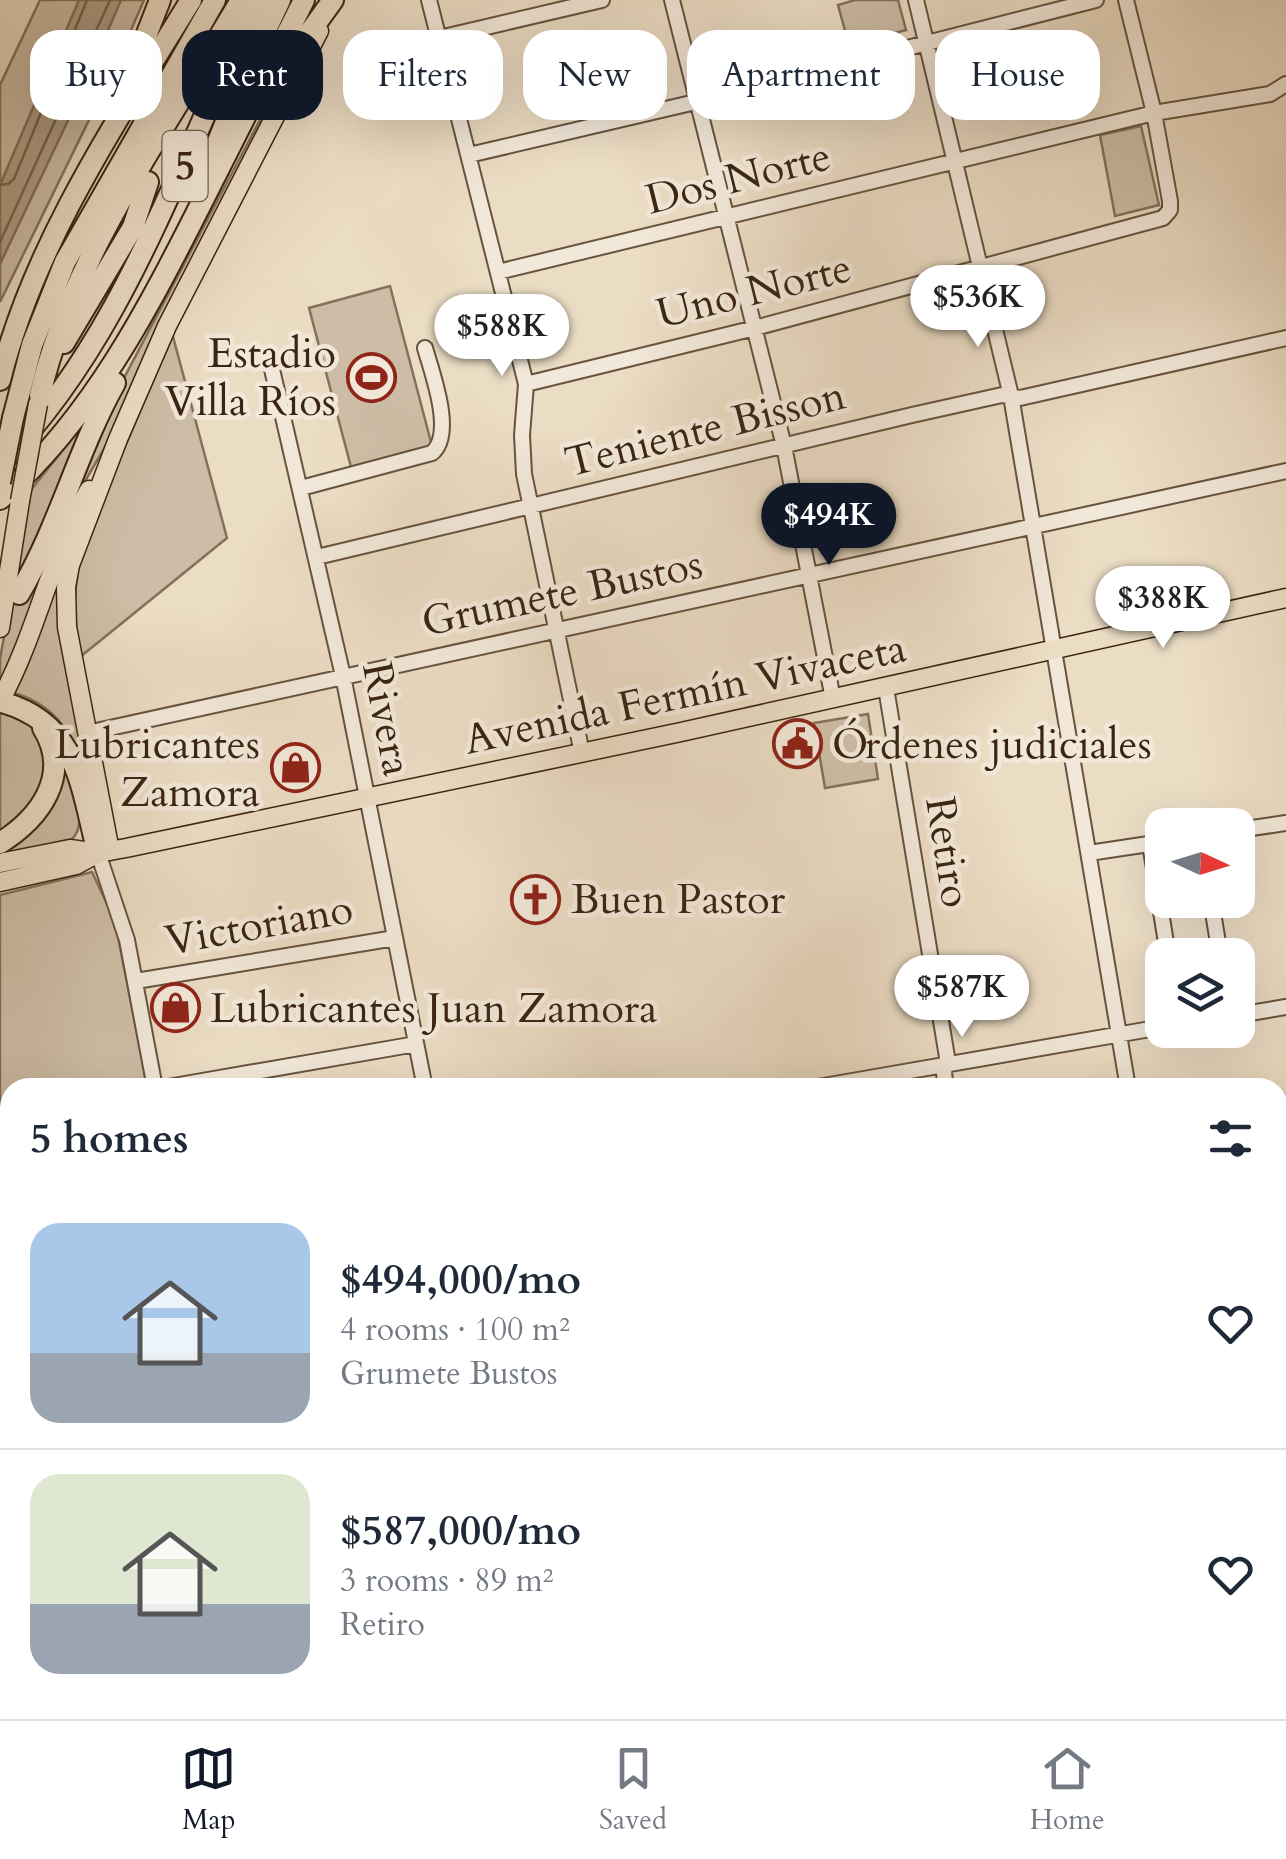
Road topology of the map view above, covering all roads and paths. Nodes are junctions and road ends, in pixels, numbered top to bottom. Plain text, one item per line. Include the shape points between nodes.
1 (160, 0) edge
2 (177, 0) edge
3 (191, 0) edge
4 (215, 0) edge
5 (241, 0) edge
6 (259, 0) edge
7 (280, 0) edge
8 (304, 0) edge
9 (334, 0) edge
10 (430, 0) edge
11 (602, 0) edge
12 (672, 0) edge
13 (916, 0) edge
14 (1096, 0) edge
15 (1126, 0) edge
16 (148, 30) edge
17 (437, 30) edge
18 (473, 30) edge
19 (162, 35) edge
20 (927, 44) junction
21 (162, 47) edge
22 (915, 47) edge
23 (687, 58) edge
24 (1286, 84) edge
25 (687, 104) edge
26 (1154, 113) junction
27 (119, 120) edge
28 (460, 120) edge
29 (703, 120) edge
30 (226, 154) junction
31 (469, 155) junction
32 (956, 160) junction
33 (727, 216) junction
34 (179, 247) junction
35 (982, 267) junction
36 (498, 272) junction
37 (158, 289) junction
38 (101, 328) junction
39 (755, 328) junction
40 (1286, 338) edge
41 (426, 348) dead end
42 (271, 365) dead end
43 (0, 380) edge
44 (526, 384) junction
45 (1011, 396) junction
46 (39, 400) junction
47 (118, 439) junction
48 (784, 446) junction
49 (0, 464) edge
50 (1286, 471) edge
51 (0, 482) edge
52 (300, 488) junction
53 (10, 500) edge
54 (530, 508) junction
55 (1032, 525) junction
56 (317, 557) junction
57 (808, 577) junction
58 (19, 594) dead end
59 (1286, 598) edge
60 (0, 628) edge
61 (555, 630) junction
62 (1054, 651) junction
63 (343, 676) junction
64 (886, 688) junction
65 (833, 699) junction
66 (2, 702) edge
67 (32, 715) junction
68 (87, 733) junction
69 (582, 754) junction
70 (367, 797) junction
71 (1286, 823) edge
72 (1255, 828) edge
73 (0, 843) edge
74 (1145, 845) edge
75 (104, 852) junction
76 (1089, 853) junction
77 (0, 863) edge
78 (0, 882) edge
79 (395, 938) junction
80 (136, 981) junction
81 (1286, 1007) edge
82 (1255, 1012) edge
83 (1145, 1030) edge
84 (1120, 1034) junction
85 (416, 1044) junction
86 (946, 1066) junction
87 (157, 1078) edge
88 (217, 1078) edge
89 (422, 1078) edge
90 (873, 1078) edge
91 (946, 1078) edge
92 (1127, 1078) edge

1 - 16 highway
2 - 19 highway
3 - 21 highway
4 - 51 highway, bridge via 65,262 32,345
5 - 46 highway via 87,262
6 - 38 highway, 5 via 152,237
7 - 34 highway via 227,116
8 - 30 highway, 5
9 - 30 highway
9 - 47 main road via 178,304
10 - 17 street
11 - 18 street
12 - 23 street
13 - 20 street
14 - 20 street
15 - 26 street
20 - 22 street
20 - 32 street
24 - 26 street, Dos Norte via 1270,94
25 - 31 street
26 - 32 street, Dos Norte
26 - 35 street, Uno Norte via 1170,210 1163,218
27 - 43 highway via 42,259
28 - 31 street
29 - 33 street
30 - 34 highway, 5
31 - 36 street
32 - 33 street, Dos Norte
32 - 35 street
33 - 36 street, Dos Norte
33 - 39 street
34 - 37 highway, 5
35 - 39 street, Uno Norte
35 - 45 street
36 - 44 street
37 - 53 highway, 5 via 86,404
37 - 58 highway
38 - 46 highway via 146,218 148,180 133,227 62,347
38 - 49 highway, 5 via 55,400
39 - 44 street, Uno Norte
39 - 48 street
40 - 45 street, Teniente Bisson
41 - 52 street via 441,411 436,451
42 - 52 street, Rivera
44 - 54 street via 522,447
45 - 48 street, Teniente Bisson
45 - 55 street
46 - 53 main road, bridge
47 - 66 main road via 68,528
47 - 68 main road via 66,588
48 - 54 street, Teniente Bisson
48 - 57 street
50 - 55 street, Grumete Bustos
52 - 56 street, Rivera
53 - 60 main road
54 - 56 street, Teniente Bisson
54 - 61 street
55 - 57 street, Grumete Bustos
55 - 62 street
56 - 63 street, Rivera
57 - 61 street, Grumete Bustos
57 - 65 street
59 - 62 main road, Avenida Fermín Vivaceta
61 - 63 street, Grumete Bustos
61 - 69 street
62 - 64 main road, Avenida Fermín Vivaceta
62 - 76 street
63 - 68 street, Grumete Bustos
63 - 70 street, Rivera
64 - 65 main road, Avenida Fermín Vivaceta
64 - 86 street, Retiro
65 - 69 main road, Avenida Fermín Vivaceta
66 - 67 highway
67 - 73 highway via 54,753 52,786 33,816
67 - 75 highway via 71,755
68 - 75 main road
69 - 70 main road, Avenida Fermín Vivaceta
70 - 75 main road, Avenida Fermín Vivaceta
70 - 79 street, Rivera
71 - 72 street
74 - 76 street
75 - 77 main road, Avenida Fermín Vivaceta via 70,849
75 - 78 main road, Avenida Fermín Vivaceta
75 - 80 street
76 - 84 street
79 - 80 street, Victoriano
79 - 85 street, Rivera
80 - 87 street
81 - 82 street
83 - 84 street
84 - 86 street
84 - 92 street
85 - 88 street
85 - 89 street, Rivera
86 - 90 street
86 - 91 street, Retiro

